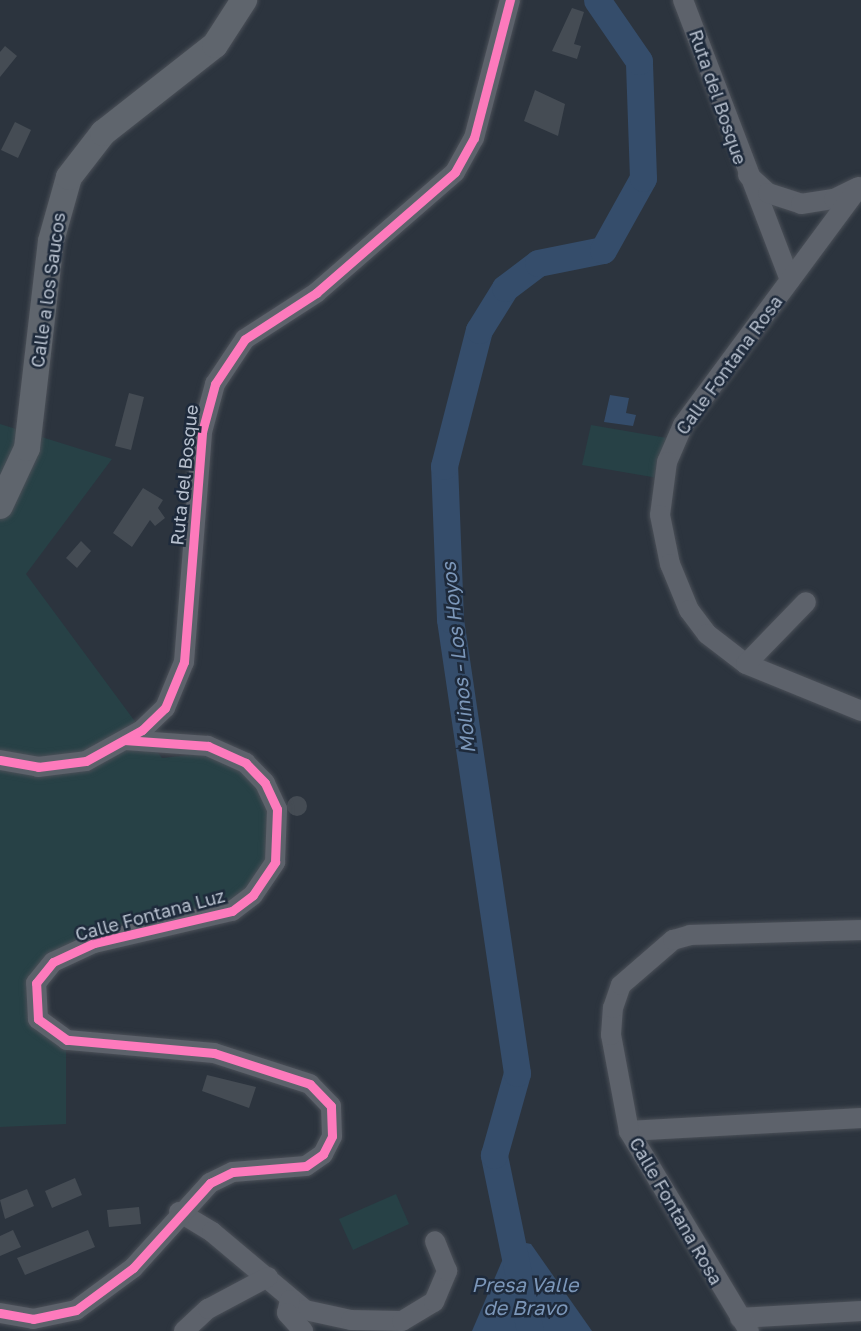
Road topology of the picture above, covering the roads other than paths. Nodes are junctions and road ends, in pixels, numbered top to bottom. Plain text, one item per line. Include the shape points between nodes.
1 (244, 0) edge
2 (510, 0) edge
3 (683, 0) edge
4 (744, 171) junction
5 (860, 186) edge
6 (789, 280) junction
7 (0, 506) edge
8 (806, 602) dead end
9 (746, 664) junction
10 (861, 711) edge
11 (125, 740) junction
12 (0, 760) edge
13 (861, 930) edge
14 (861, 1118) edge
15 (629, 1131) junction
16 (179, 1212) junction
17 (435, 1241) dead end
18 (268, 1277) junction
19 (290, 1300) junction
20 (861, 1311) edge
21 (0, 1313) edge
22 (26, 1324) edge
23 (744, 1325) edge
24 (184, 1331) edge
25 (303, 1331) edge

1 - 7 main road, Calle a los Saucos via 215,45 103,133 69,177 51,241 27,448
2 - 11 street, Ruta del Bosque via 474,138 454,172 316,293 245,339 215,384 202,432 184,662 165,708
3 - 4 street, Ruta del Bosque
4 - 5 street, Ruta del Bosque via 768,193 790,202 824,202
4 - 6 street
5 - 6 street, Calle Fontana Rosa
6 - 9 street, Calle Fontana Rosa via 683,425 667,462 660,498 665,548 689,610 707,634
8 - 9 street
9 - 10 street, Calle Fontana Rosa
11 - 12 street, Ruta del Bosque via 70,765
11 - 16 street, Calle Fontana Luz via 208,746 246,763 265,783 277,809 275,862 254,895 232,911 94,943 53,962 36,983 38,1019 67,1041 214,1053 273,1070 318,1090 333,1116 329,1146 315,1161 297,1169 233,1172 210,1183
13 - 15 street, Calle Fontana Rosa via 690,935 661,949 621,985 613,1008 611,1035
14 - 15 street
15 - 23 street, Calle Fontana Rosa
16 - 18 street
16 - 22 street, Calle Fontana Luz via 158,1242 110,1290 76,1310
17 - 19 street via 445,1255 444,1287 418,1316 351,1320 305,1310
18 - 19 street
18 - 24 street via 208,1309
19 - 25 street via 287,1313
20 - 23 street
21 - 22 street, Calle Fontana Luz

